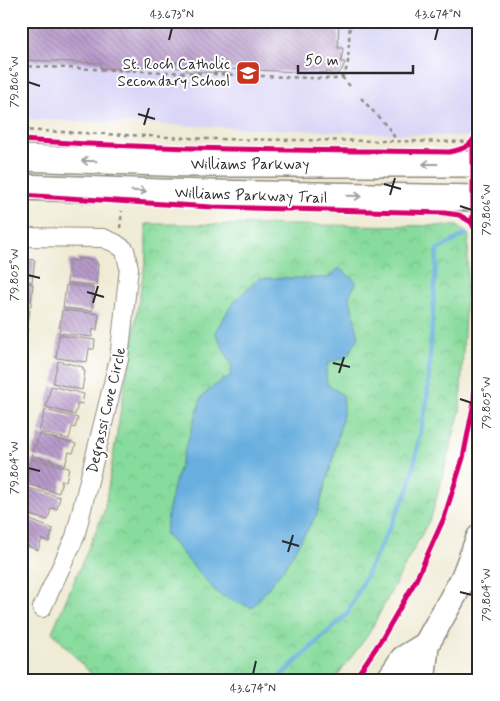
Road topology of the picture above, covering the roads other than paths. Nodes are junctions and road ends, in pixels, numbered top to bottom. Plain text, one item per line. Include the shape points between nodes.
1 (472, 152) edge
2 (21, 158) edge
3 (21, 187) edge
4 (479, 198) edge
5 (21, 237) edge
6 (479, 538) edge
7 (42, 608) dead end
8 (426, 645) junction
9 (388, 680) edge
10 (419, 680) edge

1 -> 2 main road, Williams Parkway via 190,164
3 -> 4 main road, Williams Parkway
5 - 7 street, Degrassi Cove Circle via 103,238 125,250 129,268 119,359 75,537
6 - 8 main road via 463,579
8 - 9 main road via 403,659
8 - 10 main road via 423,674

